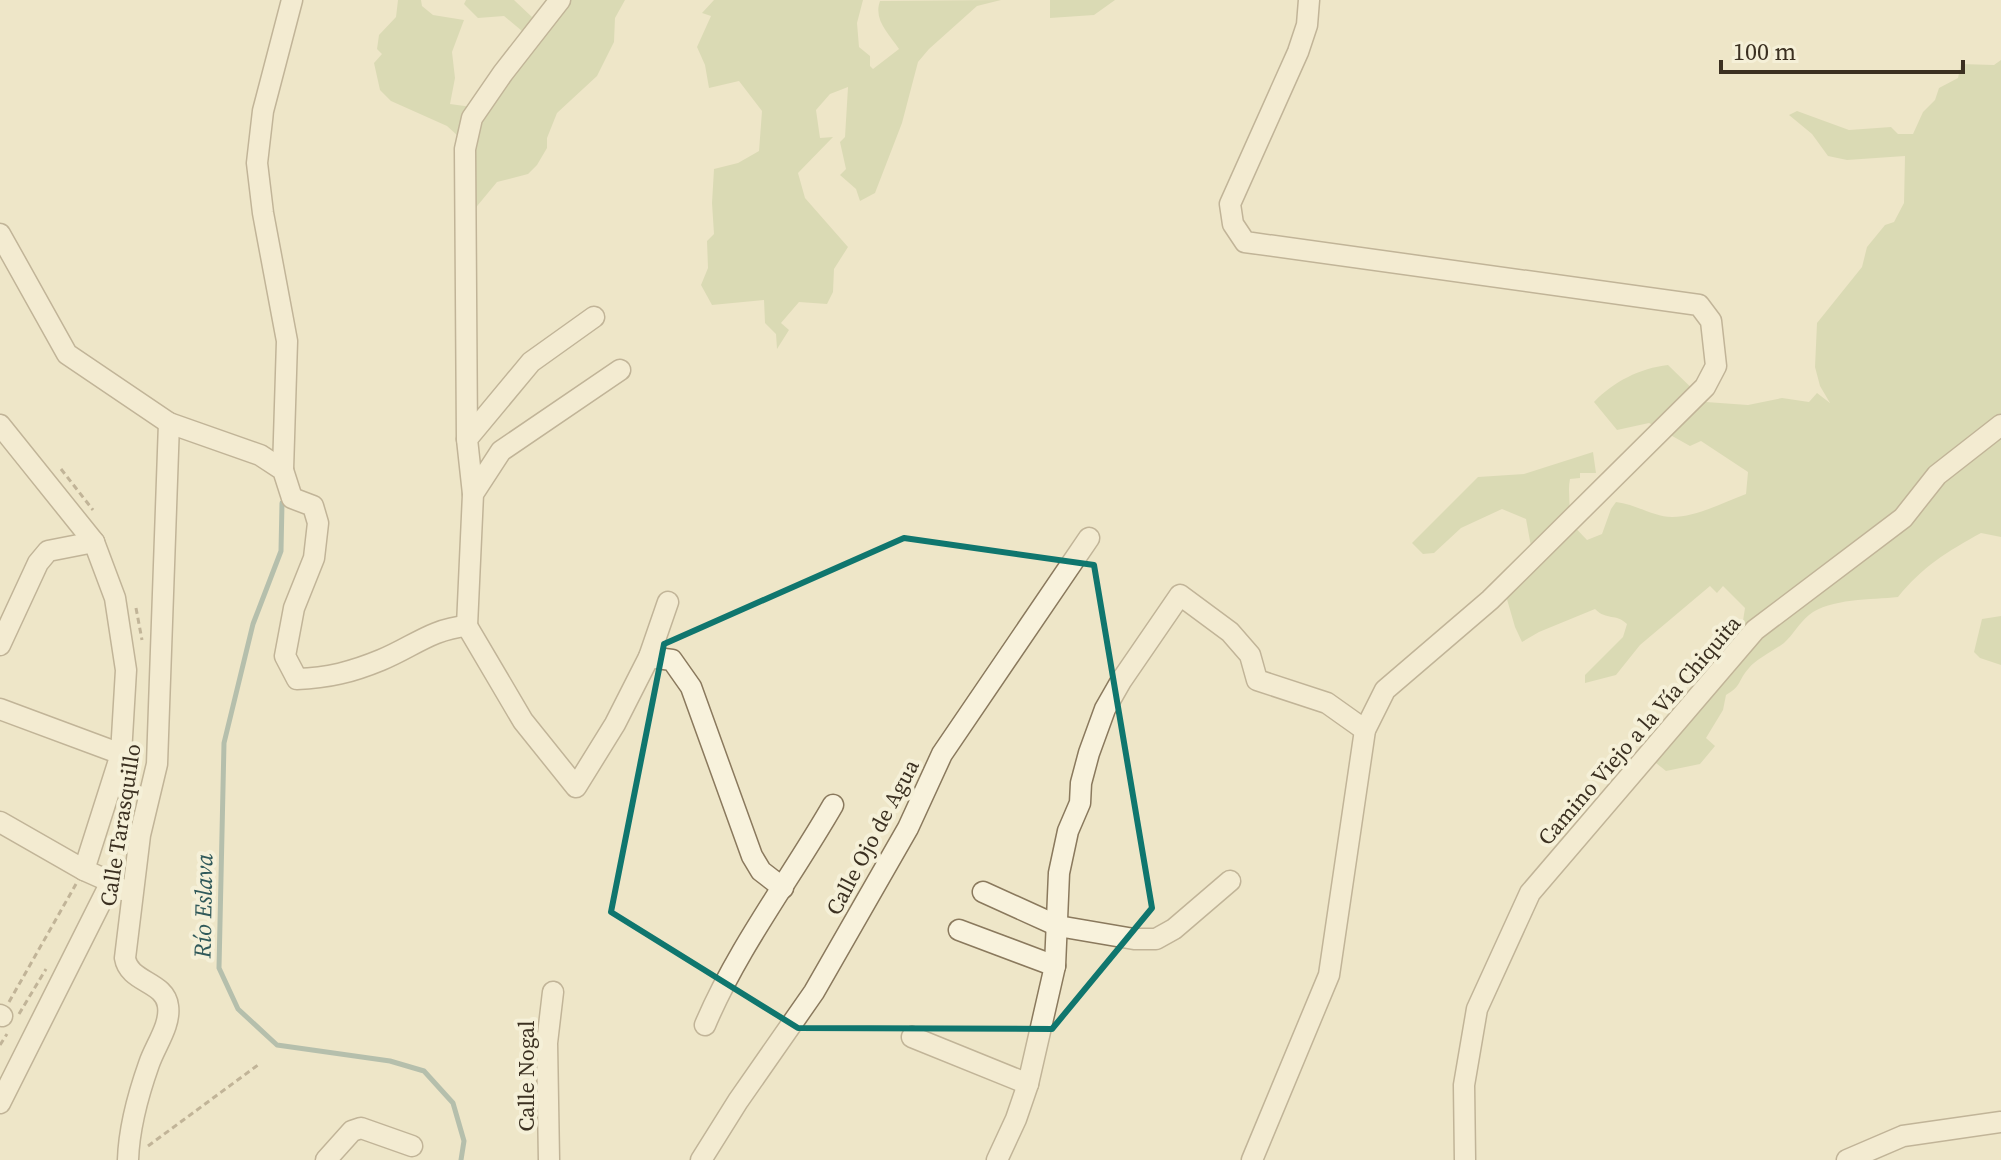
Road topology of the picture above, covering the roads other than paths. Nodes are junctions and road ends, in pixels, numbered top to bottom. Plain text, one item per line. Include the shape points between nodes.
1 (292, 0) edge
2 (560, 0) edge
3 (1309, 0) edge
4 (0, 234) edge
5 (594, 317) dead end
6 (620, 370) dead end
7 (169, 423) junction
8 (0, 425) edge
9 (2001, 425) edge
10 (467, 439) junction
11 (283, 470) junction
12 (473, 494) junction
13 (1089, 538) dead end
14 (94, 542) junction
15 (668, 602) dead end
16 (467, 626) junction
17 (0, 645) edge
18 (649, 657) junction
19 (0, 709) edge
20 (1365, 730) junction
21 (121, 754) junction
22 (833, 805) dead end
23 (0, 822) edge
24 (84, 870) junction
25 (1230, 881) dead end
26 (111, 882) junction
27 (783, 888) junction
28 (983, 892) dead end
29 (131, 906) junction
30 (1058, 926) junction
31 (959, 930) dead end
32 (1055, 966) junction
33 (553, 992) dead end
34 (705, 1025) dead end
35 (912, 1037) dead end
36 (1028, 1084) junction
37 (0, 1103) edge
38 (2001, 1122) edge
39 (412, 1146) dead end
40 (134, 1156) edge
41 (326, 1160) edge
42 (549, 1160) edge
43 (701, 1160) edge
44 (997, 1160) edge
45 (1252, 1160) edge
46 (1465, 1160) edge
47 (1847, 1160) edge

1 - 11 street via 263,111 257,163 287,341
2 - 10 street via 472,118 465,149
3 - 20 street via 1298,52 1230,204 1233,224 1245,242 1699,305 1711,321 1716,366 1705,387 1490,600 1385,690
4 - 7 street via 67,354
5 - 10 street via 531,362
6 - 12 street via 501,451
7 - 11 street via 260,455
7 - 29 street, Calle Tarasquillo via 157,764
8 - 14 street
9 - 46 street, Camino Viejo a la Vía Chiquita via 1937,475 1903,518 1755,630 1530,893 1477,1009 1464,1085
10 - 12 street
11 - 16 street via 292,498 313,506 318,523 314,558 294,608 285,656 297,679 331,678 382,660 444,628
12 - 16 street
13 - 43 street, Calle Ojo de Agua via 942,754 908,828 814,992
14 - 17 street via 48,551
14 - 21 street via 115,598 126,670
15 - 18 street
16 - 18 street via 523,721 576,787
18 - 27 street via 672,660 691,687 752,856
19 - 21 street
20 - 30 street via 1327,703 1257,680 1250,655 1230,632 1180,595 1105,709 1068,831 1059,873
20 - 45 street via 1329,975
21 - 24 street
22 - 27 street
23 - 24 street
24 - 26 street
25 - 30 street via 1156,939
26 - 29 street
26 - 37 street
27 - 34 street
28 - 30 street
29 - 40 street, Calle Tarasquillo via 126,965 161,991 169,1015 133,1115
30 - 32 street
31 - 32 street
32 - 36 street
33 - 42 street, Calle Nogal via 547,1043
35 - 36 street
36 - 44 street
38 - 47 street via 1903,1136
39 - 41 street via 361,1128

